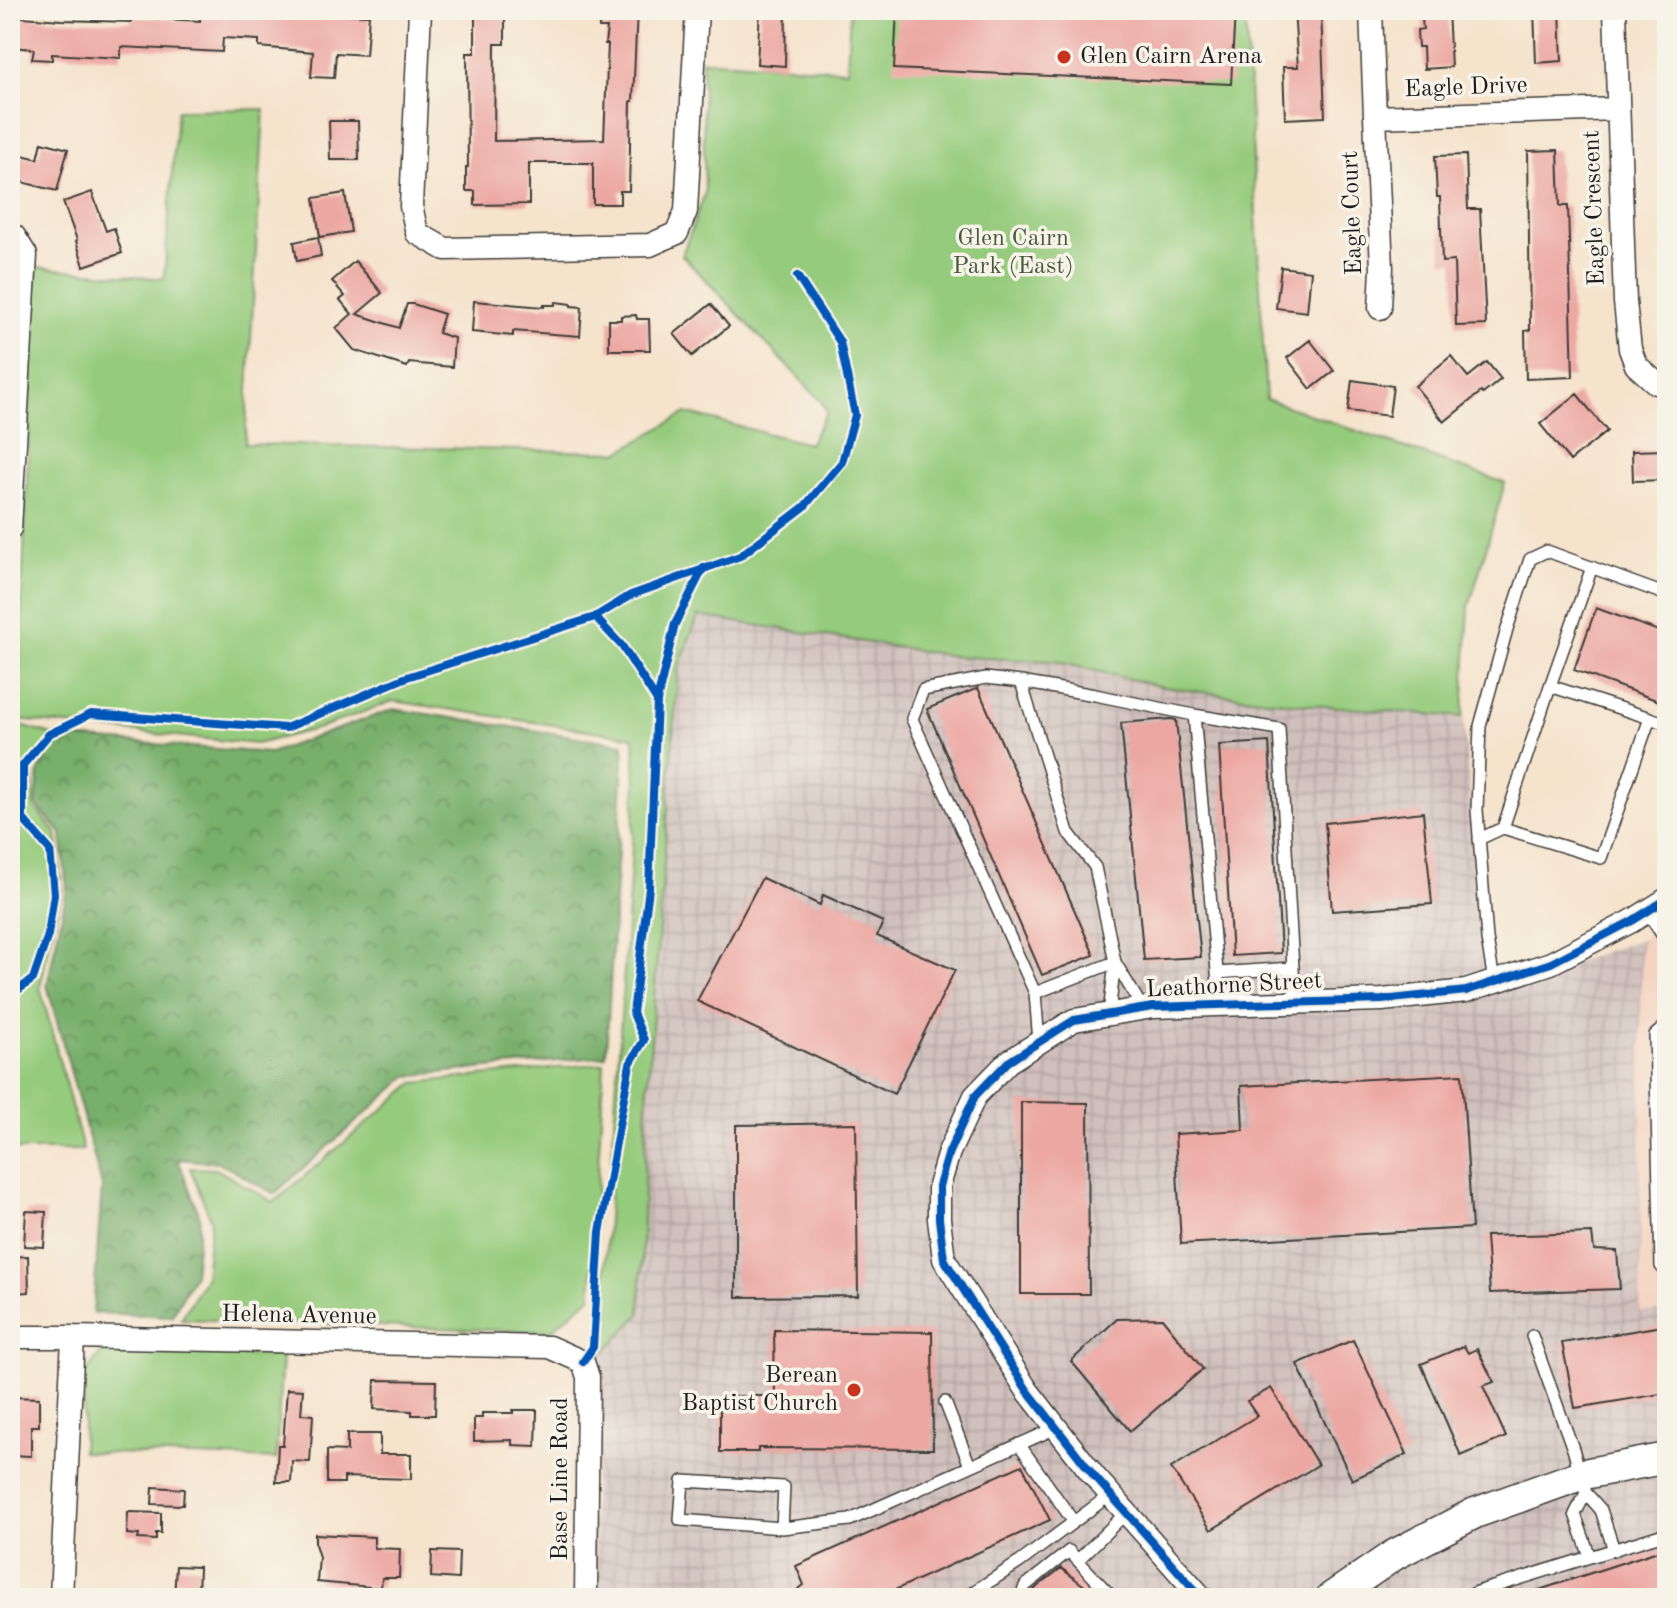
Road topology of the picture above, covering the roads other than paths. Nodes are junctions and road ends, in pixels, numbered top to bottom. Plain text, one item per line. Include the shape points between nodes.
1 (420, 10) edge
2 (697, 10) edge
3 (1371, 10) edge
4 (1615, 10) edge
5 (1618, 109) junction
6 (1375, 117) junction
7 (10, 234) edge
8 (1380, 308) dead end
9 (1667, 383) edge
10 (11, 483) edge
11 (10, 528) edge
12 (1592, 567) junction
13 (1667, 595) edge
14 (1021, 682) junction
15 (1550, 686) junction
16 (1194, 715) junction
17 (1650, 718) junction
18 (1667, 724) edge
19 (1503, 828) junction
20 (1479, 839) junction
21 (1667, 899) edge
22 (1647, 912) junction
23 (1667, 942) edge
24 (1115, 962) junction
25 (1293, 968) junction
26 (1217, 973) junction
27 (1494, 981) junction
28 (1035, 993) junction
29 (1295, 1002) junction
30 (1220, 1005) junction
31 (1143, 1009) junction
32 (1109, 1014) junction
33 (1667, 1025) edge
34 (1039, 1042) junction
35 (1667, 1272) edge
36 (1532, 1336) dead end
37 (10, 1337) edge
38 (73, 1337) junction
39 (583, 1362) joint
40 (945, 1402) dead end
41 (1056, 1428) junction
42 (1019, 1444) junction
43 (1667, 1458) edge
44 (970, 1466) junction
45 (1584, 1484) junction
46 (1110, 1495) junction
47 (1126, 1513) junction
48 (1073, 1521) junction
49 (782, 1528) junction
50 (1667, 1533) edge
51 (1614, 1550) junction
52 (1590, 1557) junction
53 (1078, 1560) junction
54 (61, 1598) edge
55 (586, 1598) edge
56 (964, 1598) edge
57 (1021, 1598) edge
58 (1113, 1598) edge
59 (1202, 1598) edge
60 (1331, 1598) edge
61 (1464, 1598) edge

1 - 2 street via 411,206 417,233 445,249 650,245 677,233 686,211
3 - 6 street, Eagle Drive
4 - 5 street, Eagle Crescent
5 - 6 street, Eagle Drive
5 - 9 street, Eagle Crescent via 1630,349 1636,365 1656,383
6 - 8 street, Eagle Court
7 - 10 street via 26,255
10 - 11 street
12 - 13 lane
12 - 15 lane
12 - 20 lane via 1547,551 1530,559 1480,726
14 - 16 lane
14 - 24 lane via 1068,832 1095,867
14 - 28 lane via 986,678 923,690 912,719
15 - 17 lane
15 - 19 lane
16 - 25 lane via 1279,729
16 - 26 lane
17 - 18 lane
17 - 19 lane via 1601,858
19 - 20 lane
20 - 27 lane
21 - 22 street, Leathorne Street
22 - 23 lane
22 - 27 street, Leathorne Street via 1551,963
24 - 28 lane
24 - 31 lane
24 - 32 lane
25 - 26 lane
25 - 29 lane
26 - 30 lane
27 - 29 street, Leathorne Street via 1466,991 1382,1000
28 - 34 lane
29 - 30 street, Leathorne Street
30 - 31 street, Leathorne Street
31 - 32 street, Leathorne Street
32 - 34 street, Leathorne Street via 1074,1020
33 - 35 lane via 1655,1035 1661,1266
34 - 41 street, Leathorne Street via 1008,1062 975,1096 939,1186 939,1219 944,1259
36 - 45 lane
37 - 38 street, Helena Avenue
38 - 39 street, Helena Avenue via 549,1347
38 - 54 street
39 - 55 street, Base Line Road via 588,1377
40 - 44 lane
41 - 42 lane
41 - 46 street, Leathorne Street
42 - 44 lane
42 - 48 lane
43 - 45 main road
44 - 49 lane via 850,1520
45 - 51 lane via 1601,1510
45 - 52 lane via 1575,1514
45 - 60 main road via 1475,1513 1394,1555
46 - 47 street, Leathorne Street
46 - 48 lane
47 - 53 lane
47 - 59 street, Leathorne Street
48 - 56 lane
49 - 49 lane via 680,1520 683,1481 784,1487
50 - 51 lane
51 - 52 lane
52 - 61 lane
53 - 57 lane via 1069,1551 1025,1586
53 - 58 lane

